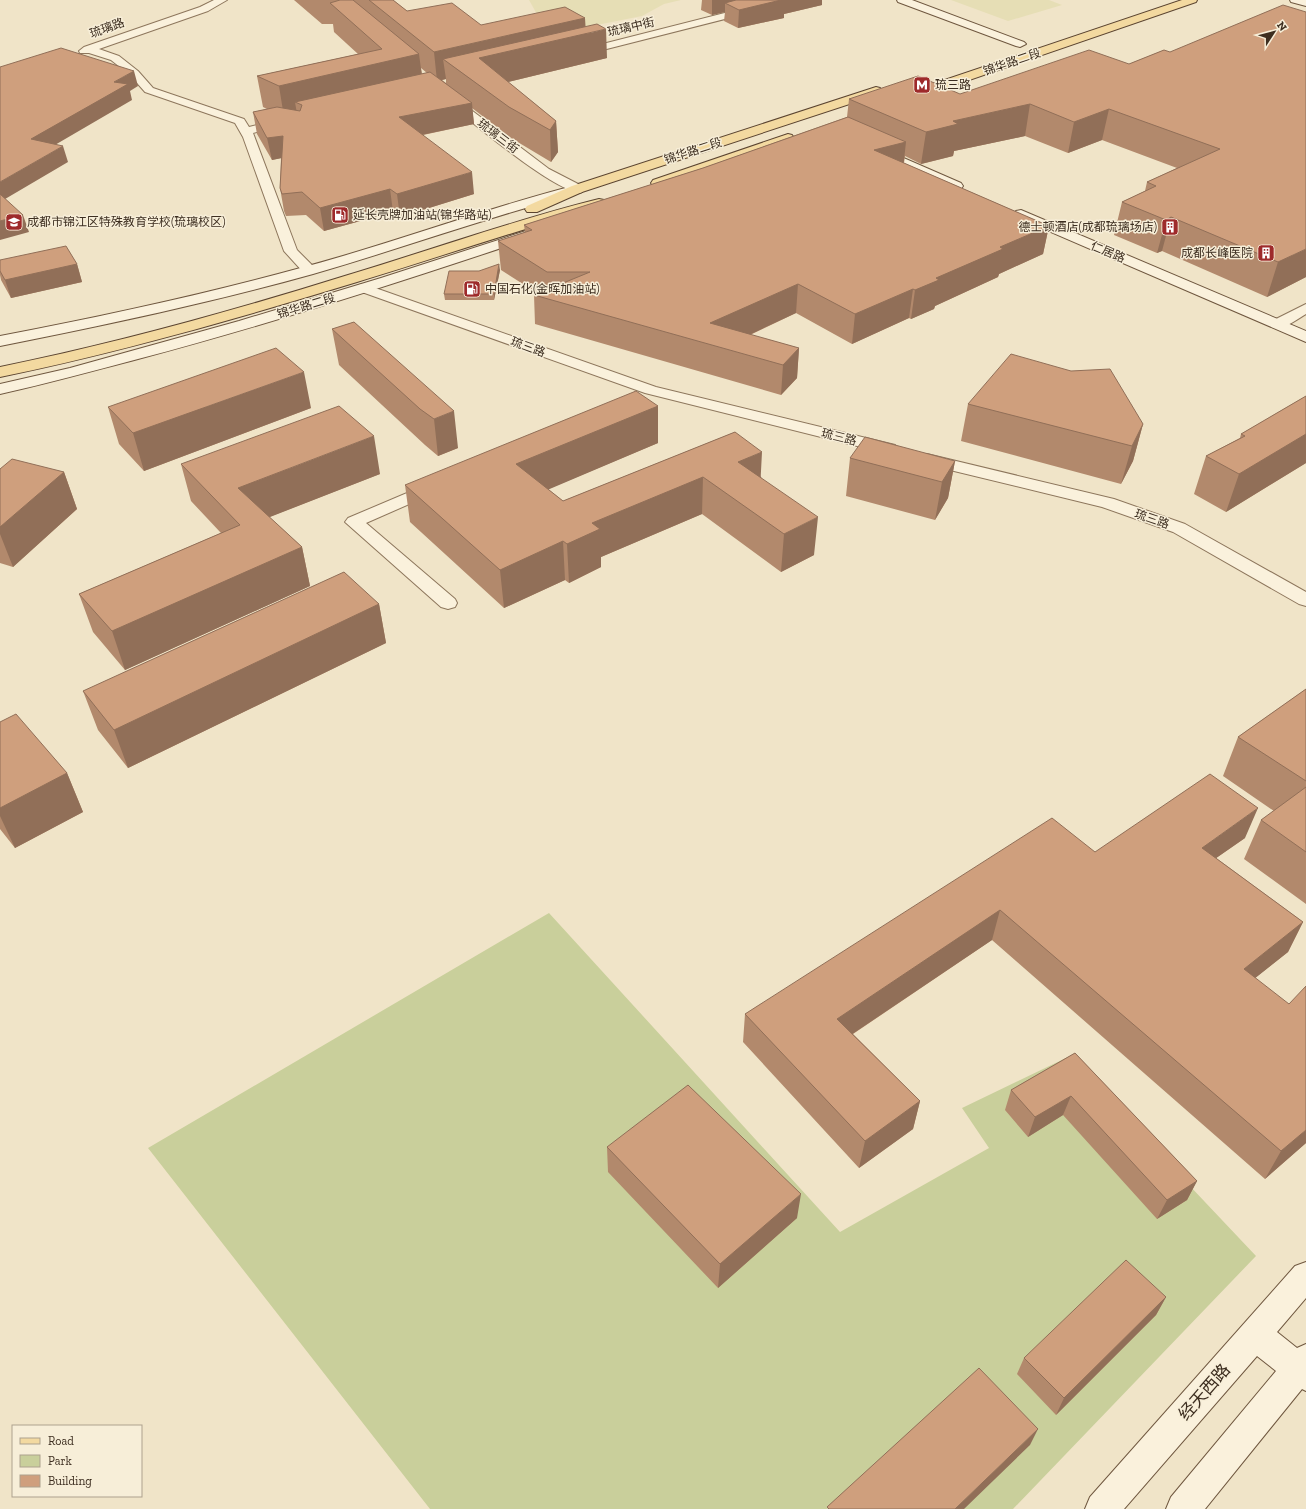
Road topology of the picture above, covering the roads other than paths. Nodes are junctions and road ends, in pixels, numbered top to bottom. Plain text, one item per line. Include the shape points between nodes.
1 (222, 0) edge
2 (788, 0) edge
3 (902, 0) edge
4 (1192, 0) edge
5 (1295, 0) edge
6 (1306, 3) edge
7 (1034, 39) dead end
8 (1020, 44) junction
9 (88, 49) junction
10 (997, 51) dead end
11 (74, 54) edge
12 (572, 54) edge
13 (891, 86) edge
14 (440, 91) edge
15 (898, 100) edge
16 (291, 120) edge
17 (246, 131) junction
18 (800, 134) edge
19 (865, 145) edge
20 (650, 186) edge
21 (577, 189) junction
22 (970, 192) edge
23 (1006, 208) edge
24 (309, 270) junction
25 (364, 288) junction
26 (1306, 308) edge
27 (1277, 324) junction
28 (1306, 337) edge
29 (0, 341) edge
30 (0, 357) edge
31 (0, 372) edge
32 (0, 389) edge
33 (651, 390) junction
34 (629, 400) edge
35 (448, 480) edge
36 (1306, 600) edge
37 (448, 603) dead end
38 (1306, 1276) edge
39 (1254, 1334) junction
40 (1304, 1368) edge
41 (1102, 1509) edge
42 (1183, 1509) edge

1 - 9 street, 琉璃路 via 204,9
2 - 12 street, 琉璃中街
3 - 8 main road
4 - 15 main road, 锦华路二段
5 - 6 main road
7 - 8 main road, 锦华路二段
8 - 10 main road, 锦华路二段
9 - 11 street, 琉璃路
9 - 17 street via 115,58 134,73 149,90 240,121
13 - 21 main road, 锦华路二段
14 - 21 street, 琉璃三街 via 545,172
16 - 17 street
17 - 24 street via 291,251
18 - 20 main road, 锦华路二段
19 - 22 main road
21 - 24 main road, 锦华路二段
21 - 30 main road, 锦华路二段 via 542,206 298,285 129,330
23 - 27 main road, 仁居路
24 - 29 main road, 锦华路二段 via 111,320
25 - 31 main road, 锦华路二段 via 569,220 608,200 208,321 102,350
25 - 32 main road, 锦华路二段 via 197,338
25 - 33 street, 琉三路
26 - 27 street
27 - 28 main road, 仁居路
33 - 34 street
33 - 36 street, 琉三路 via 1108,503 1179,528
35 - 37 street via 354,522
38 - 39 main road, 经天西路
39 - 40 main road
39 - 41 main road, 经天西路
40 - 42 main road

